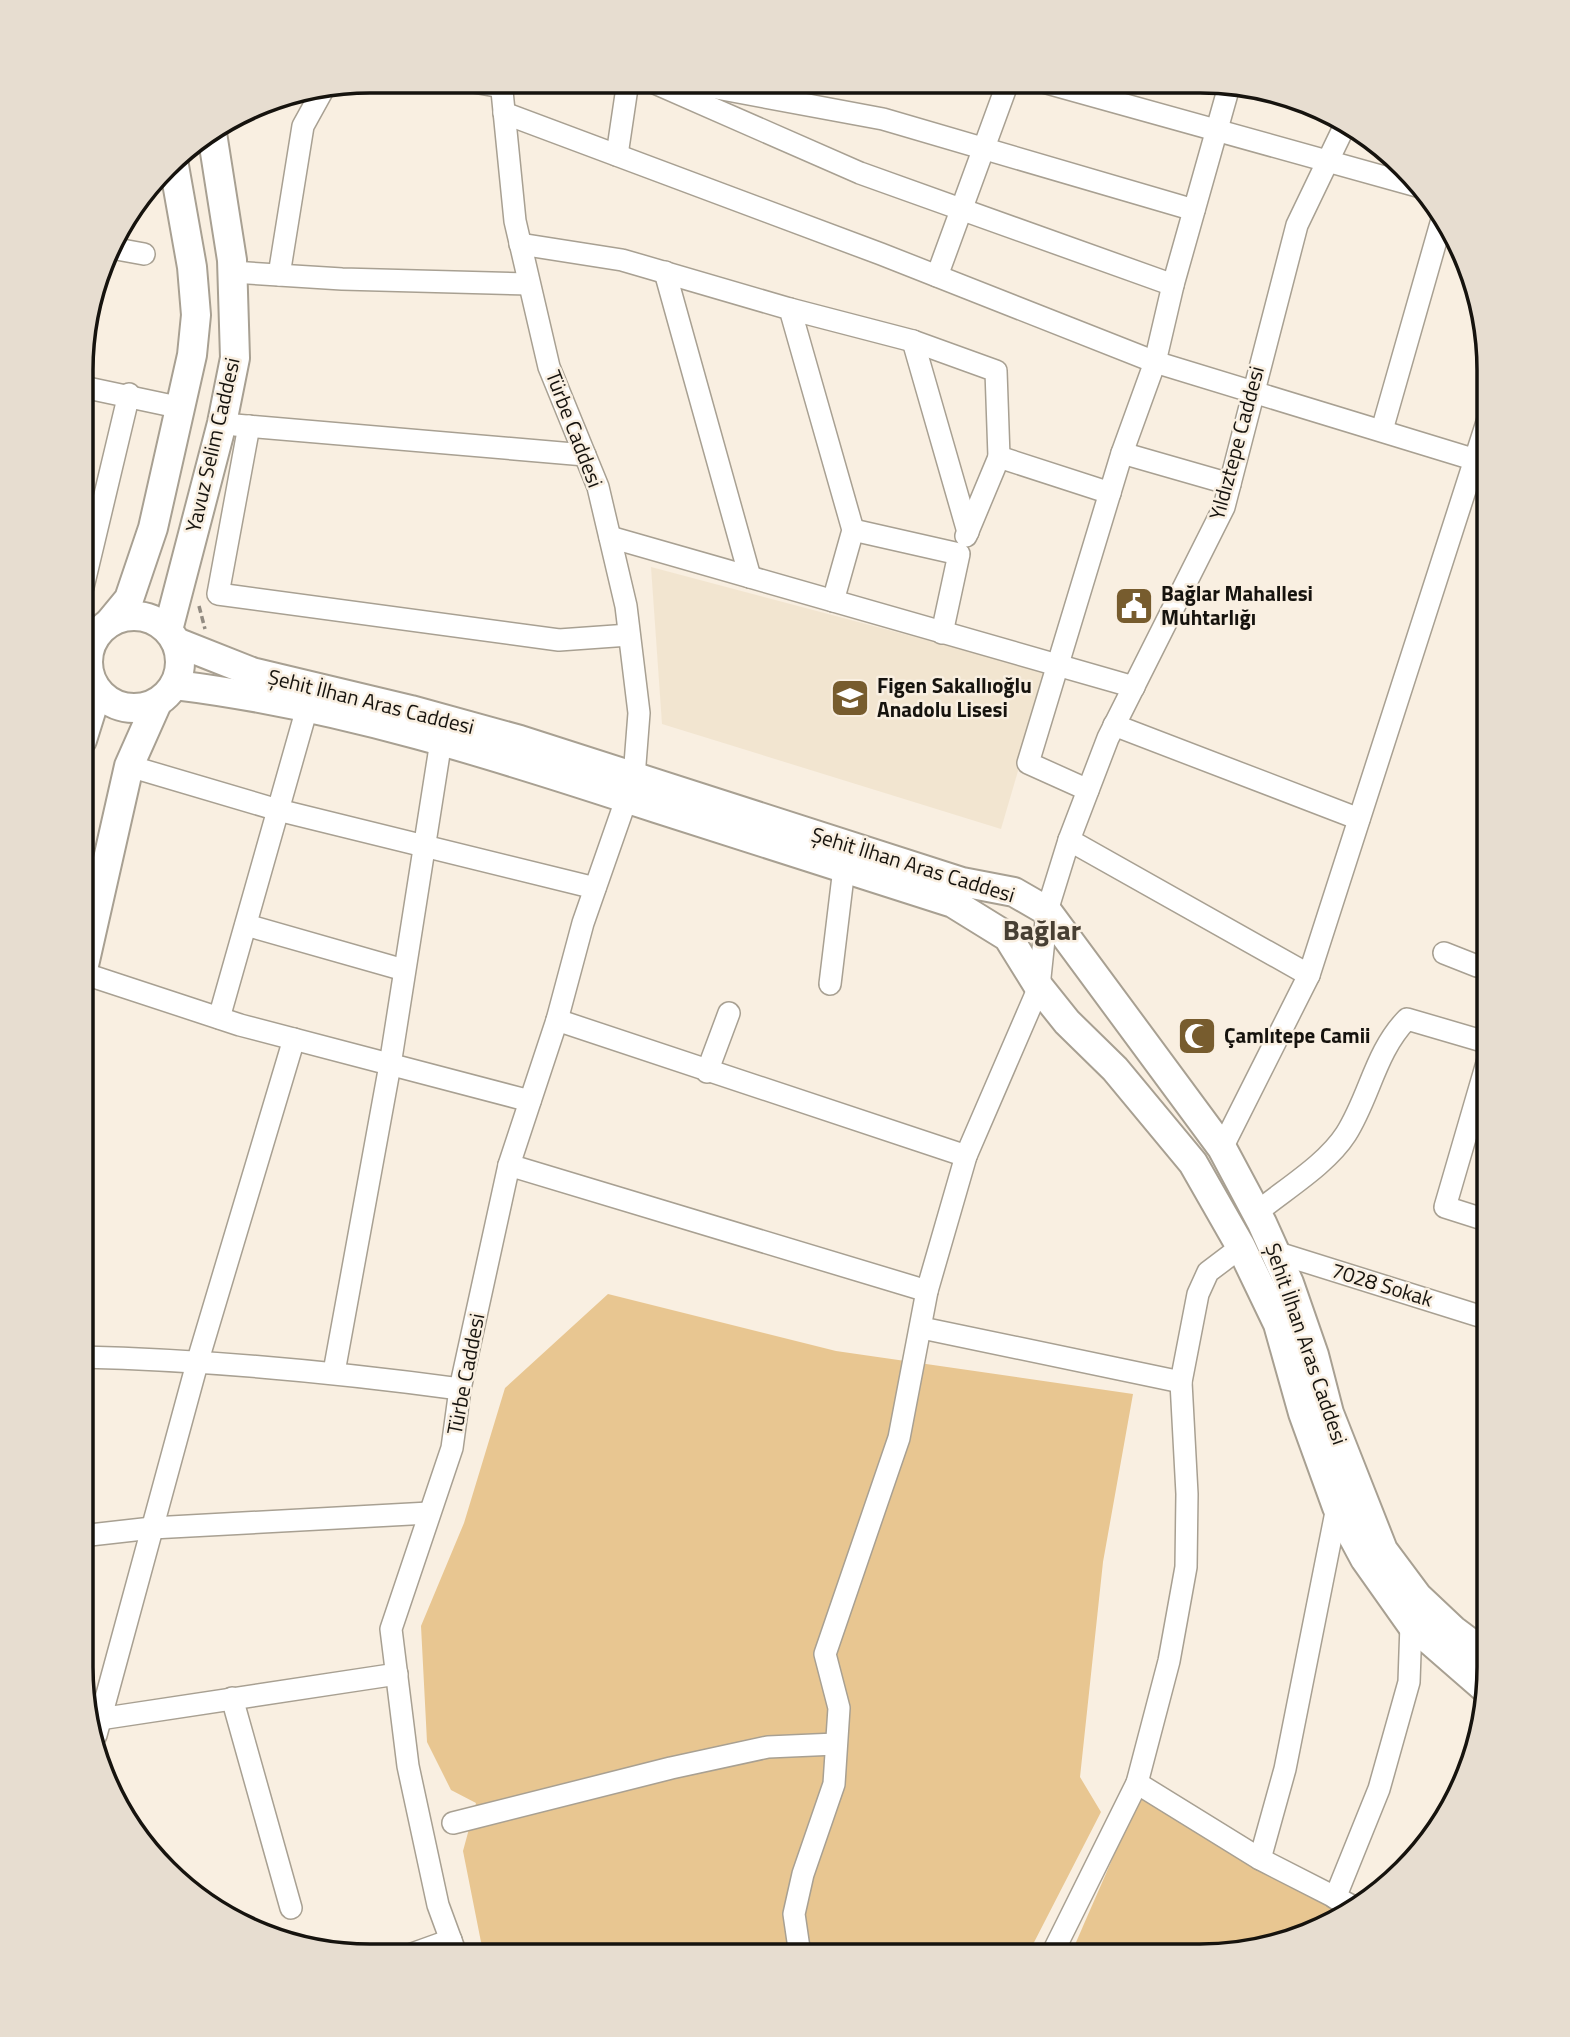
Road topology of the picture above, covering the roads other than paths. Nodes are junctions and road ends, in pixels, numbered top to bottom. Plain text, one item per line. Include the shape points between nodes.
1 (502, 93) edge
2 (626, 93) edge
3 (677, 93) edge
4 (743, 93) edge
5 (1004, 93) edge
6 (1118, 93) edge
7 (1227, 94) edge
8 (319, 98) edge
9 (504, 113) junction
10 (1218, 130) junction
11 (1342, 132) edge
12 (213, 141) edge
13 (984, 149) junction
14 (617, 155) junction
15 (1328, 159) junction
16 (175, 173) edge
17 (1404, 182) edge
18 (961, 209) junction
19 (1194, 211) junction
20 (1439, 230) edge
21 (520, 244) junction
22 (120, 250) edge
23 (144, 254) dead end
24 (232, 272) junction
25 (665, 272) junction
26 (279, 275) junction
27 (937, 276) junction
28 (529, 284) junction
29 (1173, 285) junction
30 (790, 309) junction
31 (913, 341) junction
32 (1155, 362) junction
33 (93, 389) edge
34 (1254, 391) junction
35 (129, 394) junction
36 (182, 408) junction
37 (236, 425) junction
38 (1382, 430) junction
39 (1122, 453) junction
40 (585, 455) junction
41 (999, 457) junction
42 (1477, 460) edge
43 (1477, 477) edge
44 (1230, 484) junction
45 (1110, 494) junction
46 (853, 530) junction
47 (968, 532) junction
48 (610, 537) junction
49 (93, 545) edge
50 (959, 554) junction
51 (750, 577) junction
52 (833, 601) junction
53 (97, 627) edge
54 (942, 633) junction
55 (629, 635) junction
56 (172, 636) junction
57 (1057, 666) junction
58 (93, 685) edge
59 (1134, 687) junction
60 (166, 694) junction
61 (307, 708) junction
62 (1114, 725) junction
63 (441, 741) junction
64 (129, 766) junction
65 (630, 787) junction
66 (1088, 790) junction
67 (278, 810) junction
68 (1359, 819) junction
69 (1069, 840) junction
70 (422, 846) junction
71 (844, 868) junction
72 (595, 888) junction
73 (1047, 911) junction
74 (93, 925) edge
75 (246, 925) junction
76 (1444, 953) dead end
77 (1477, 966) edge
78 (404, 970) junction
79 (1309, 975) junction
80 (93, 977) edge
81 (830, 984) dead end
82 (1039, 987) junction
83 (729, 1013) dead end
84 (219, 1018) junction
85 (557, 1020) junction
86 (294, 1039) junction
87 (1477, 1040) edge
88 (390, 1065) junction
89 (707, 1072) junction
90 (1477, 1097) edge
91 (530, 1101) junction
92 (1222, 1148) junction
93 (966, 1156) junction
94 (509, 1165) junction
95 (1256, 1213) junction
96 (1477, 1217) edge
97 (1241, 1247) junction
98 (1275, 1252) junction
99 (927, 1291) junction
100 (1477, 1315) edge
101 (922, 1328) junction
102 (93, 1357) edge
103 (198, 1360) junction
104 (334, 1372) junction
105 (1181, 1382) junction
106 (460, 1389) junction
107 (1337, 1507) junction
108 (429, 1514) junction
109 (152, 1528) junction
110 (93, 1535) edge
111 (1411, 1624) junction
112 (1477, 1646) edge
113 (397, 1674) junction
114 (1477, 1681) edge
115 (232, 1698) junction
116 (98, 1718) edge
117 (99, 1724) edge
118 (836, 1744) junction
119 (1137, 1783) junction
120 (453, 1823) dead end
121 (1260, 1859) junction
122 (1335, 1898) junction
123 (1346, 1903) edge
124 (291, 1908) dead end
125 (453, 1944) edge
126 (798, 1944) edge
127 (1057, 1944) edge

1 - 9 street, Türbe Caddesi
2 - 14 street
3 - 18 street via 860,173
4 - 13 street via 883,119
5 - 13 street
6 - 10 street
7 - 10 street
8 - 26 street via 303,126
9 - 14 street
9 - 21 street, Türbe Caddesi
10 - 15 street
10 - 19 street
11 - 15 street, Yıldıztepe Caddesi
12 - 24 main road, Yavuz Selim Caddesi
13 - 18 street
13 - 19 street
14 - 27 street
15 - 17 street
15 - 34 street, Yıldıztepe Caddesi via 1297,225
16 - 36 main road, Yavuz Selim Caddesi via 196,315
18 - 27 street
18 - 29 street
19 - 29 street
20 - 38 street
21 - 25 street via 622,260
21 - 28 street, Türbe Caddesi
22 - 23 street
24 - 26 street
24 - 37 main road, Yavuz Selim Caddesi
25 - 30 street
25 - 51 street
26 - 28 street
27 - 32 street
28 - 40 street, Türbe Caddesi via 549,367
29 - 32 street
30 - 31 street
30 - 46 street
31 - 41 street via 996,371
31 - 47 street
32 - 34 street
32 - 39 street
33 - 35 street
34 - 38 street
34 - 44 street, Yıldıztepe Caddesi
35 - 36 street
35 - 49 street
36 - 53 main road, Yavuz Selim Caddesi via 153,528 130,599
37 - 40 street
37 - 55 street via 218,594 559,640
37 - 56 main road, Yavuz Selim Caddesi
38 - 42 street
39 - 44 street
39 - 45 street
40 - 48 street, Türbe Caddesi
41 - 45 street
41 - 47 street
43 - 68 street
44 - 59 street, Yıldıztepe Caddesi via 1224,507
45 - 57 street
46 - 50 street
46 - 52 street
47 - 50 street
48 - 51 street
48 - 55 street, Türbe Caddesi
50 - 54 street
51 - 52 street
52 - 54 street
53 - 56 main road via 125,616 141,616
54 - 57 street
55 - 65 street, Türbe Caddesi via 639,713
56 - 60 main road via 180,664
56 - 65 main road, Şehit İlhan Aras Caddesi via 252,672 411,710
57 - 59 street
57 - 66 street via 1028,763
58 - 60 main road via 119,707 145,708
59 - 62 street, Yıldıztepe Caddesi
60 - 61 main road, Şehit İlhan Aras Caddesi via 248,694
60 - 64 main road
61 - 63 main road, Şehit İlhan Aras Caddesi
61 - 67 street
62 - 66 street, Yıldıztepe Caddesi
62 - 68 street
63 - 65 main road, Şehit İlhan Aras Caddesi
63 - 70 street
64 - 67 street
64 - 74 main road
65 - 71 main road, Şehit İlhan Aras Caddesi
65 - 72 street, Türbe Caddesi
65 - 73 main road, Şehit İlhan Aras Caddesi via 962,882 1014,892
66 - 69 street, Yıldıztepe Caddesi
67 - 70 street
67 - 75 street
68 - 79 street
69 - 73 street, Yıldıztepe Caddesi
69 - 79 street
70 - 72 street
70 - 78 street
71 - 81 street
71 - 82 main road, Şehit İlhan Aras Caddesi via 953,903 1008,937
72 - 85 street, Türbe Caddesi
73 - 82 street, Yıldıztepe Caddesi
73 - 92 main road, Şehit İlhan Aras Caddesi
75 - 78 street
75 - 84 street
76 - 77 street
78 - 88 street
79 - 92 street
80 - 84 street
82 - 93 street, Yıldıztepe Caddesi
82 - 97 main road, Şehit İlhan Aras Caddesi via 1193,1163
83 - 89 street
84 - 86 street
85 - 89 street
85 - 91 street, Türbe Caddesi
86 - 88 street
86 - 103 street
87 - 95 street via 1407,1020 1389,1038 1345,1135
88 - 91 street
88 - 104 street
89 - 93 street
90 - 96 street via 1445,1207
91 - 94 street, Türbe Caddesi
92 - 95 main road, Şehit İlhan Aras Caddesi
93 - 99 street, Yıldıztepe Caddesi
94 - 99 street
94 - 106 street, Türbe Caddesi
95 - 98 main road, Şehit İlhan Aras Caddesi
97 - 105 street via 1208,1272 1198,1294
97 - 107 main road, Şehit İlhan Aras Caddesi via 1278,1324 1303,1413
98 - 100 street, 7028 Sokak
98 - 112 main road, Şehit İlhan Aras Caddesi via 1314,1355 1329,1413 1383,1549 1418,1597
99 - 101 street, Yıldıztepe Caddesi
101 - 105 street
101 - 118 street, Yıldıztepe Caddesi via 899,1438 825,1654 839,1708
102 - 103 street
103 - 104 street
103 - 109 street
104 - 106 street
105 - 119 street via 1186,1567 1169,1661
106 - 108 street, Türbe Caddesi via 452,1448
107 - 111 main road, Şehit İlhan Aras Caddesi via 1365,1559
107 - 121 street via 1285,1769
108 - 109 street
108 - 113 street, Türbe Caddesi via 391,1629
109 - 110 street
109 - 116 street
111 - 114 main road, Şehit İlhan Aras Caddesi
111 - 122 street via 1409,1682 1379,1789
113 - 115 street
113 - 125 street, Türbe Caddesi via 408,1766 438,1906
115 - 117 street
115 - 124 street
118 - 120 street via 768,1747
118 - 126 street, Yıldıztepe Caddesi via 834,1784 794,1914
119 - 121 street
119 - 127 street
121 - 122 street
122 - 123 street

